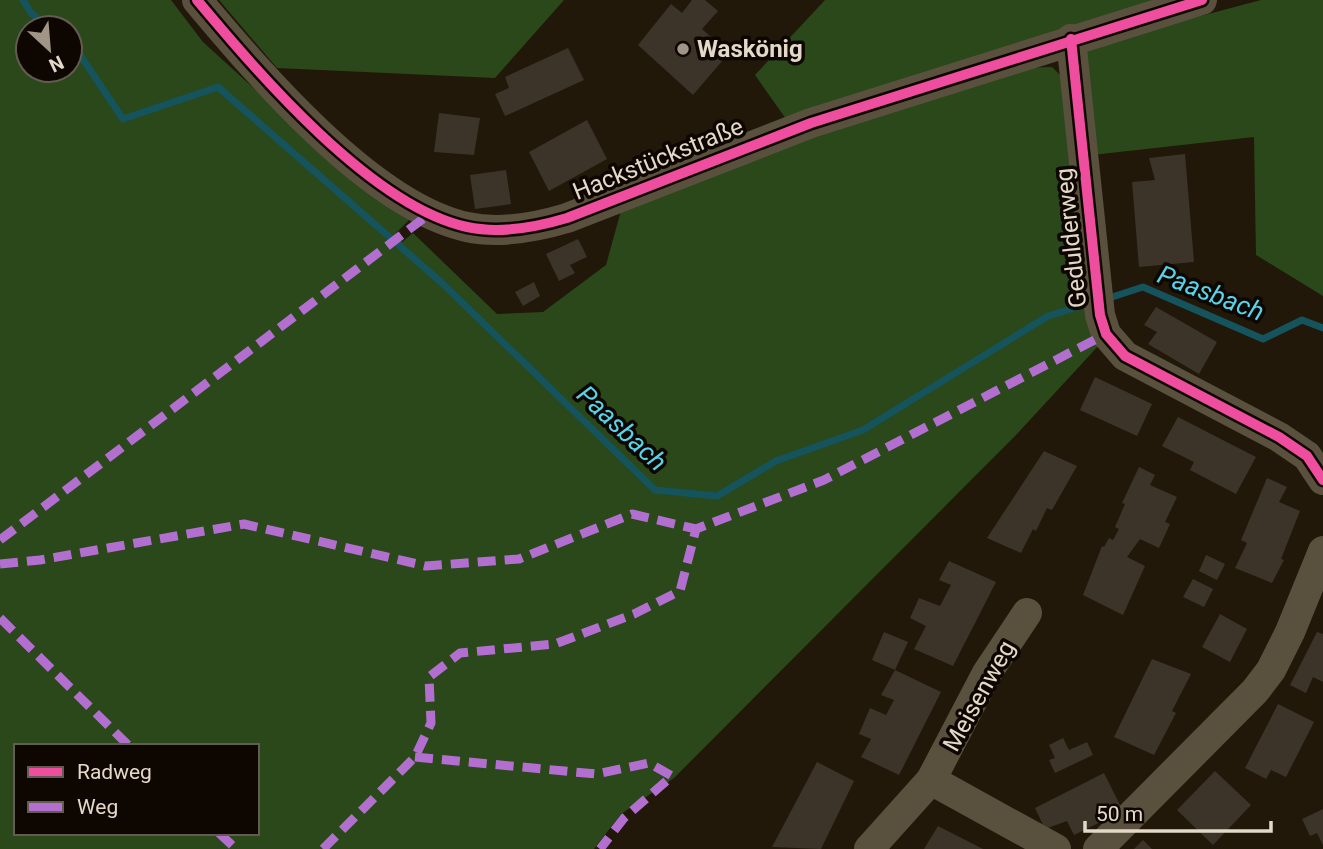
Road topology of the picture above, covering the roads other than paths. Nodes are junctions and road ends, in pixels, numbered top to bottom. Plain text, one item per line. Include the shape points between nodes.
1 (197, 0) edge
2 (1202, 0) edge
3 (1071, 39) junction
4 (1323, 480) edge
5 (1323, 551) edge
6 (1027, 613) dead end
7 (931, 780) junction
8 (869, 849) edge
9 (1056, 849) edge
10 (1098, 849) edge

1 - 3 street, Hackstückstraße via 303,115 392,194 428,215 487,229 567,218 799,127
2 - 3 street, Hackstückstraße
3 - 4 street, Gedulderweg via 1098,301 1106,334 1125,356 1307,456
5 - 10 street via 1271,670
6 - 7 street, Meisenweg via 987,673
7 - 8 street, Meisenweg
7 - 9 street, Meisenweg

